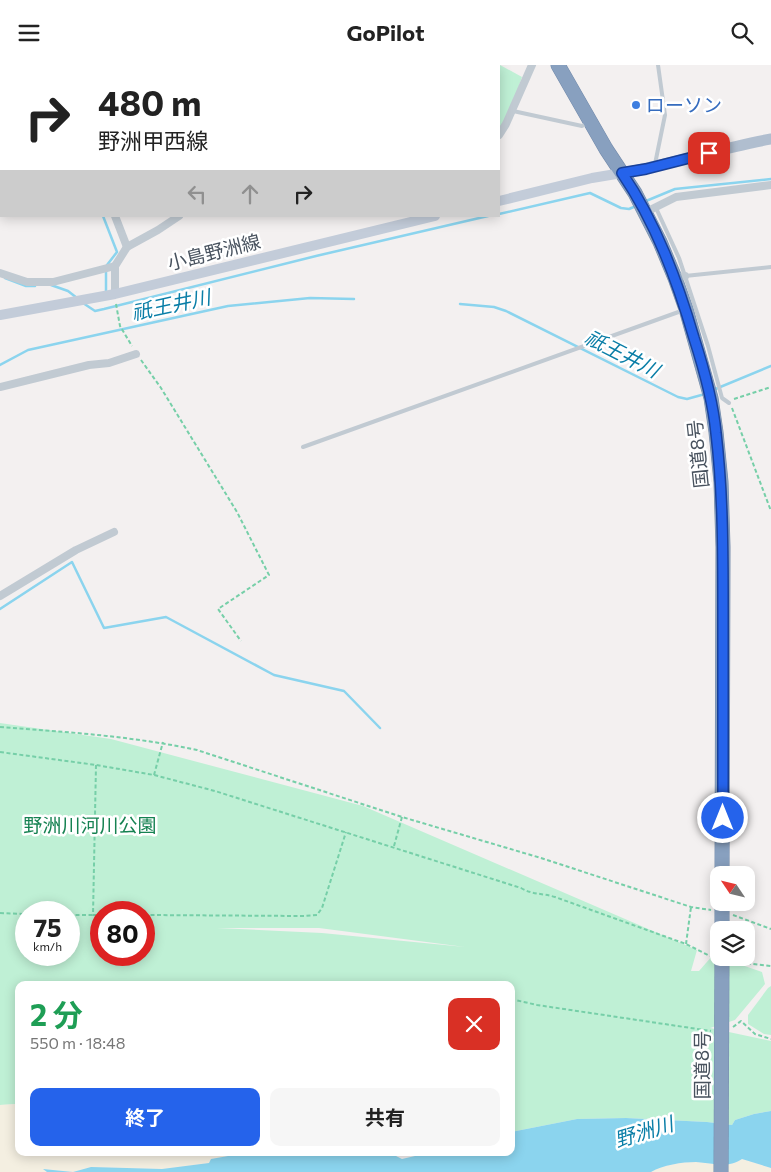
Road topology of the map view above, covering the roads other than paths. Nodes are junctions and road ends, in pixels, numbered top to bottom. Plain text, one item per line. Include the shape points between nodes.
1 (532, 65) edge
2 (558, 65) edge
3 (658, 65) edge
4 (512, 111) junction
5 (591, 123) junction
6 (500, 133) edge
7 (771, 139) edge
8 (655, 166) junction
9 (622, 173) junction
10 (771, 185) edge
11 (500, 201) edge
12 (651, 209) junction
13 (115, 217) edge
14 (178, 217) edge
15 (430, 217) edge
16 (127, 247) junction
17 (115, 266) junction
18 (771, 267) edge
19 (0, 273) edge
20 (680, 277) junction
21 (115, 294) junction
22 (686, 309) junction
23 (0, 315) edge
24 (136, 354) road end
25 (0, 387) edge
26 (729, 403) road end
27 (303, 447) dead end
28 (114, 532) dead end
29 (0, 596) edge
30 (722, 866) edge
31 (720, 966) edge
32 (721, 1172) edge

1 - 4 street
2 - 5 highway, 国道8号
3 - 8 lane via 665,115
4 - 5 lane via 582,126
4 - 6 street
5 - 9 highway, 国道8号
7 - 8 main road
8 - 9 main road
9 - 11 main road
9 - 12 highway, 国道8号
10 - 12 street via 676,197
12 - 20 highway, 国道8号
13 - 16 street
14 - 16 street
15 - 21 main road, 小島野洲線
16 - 17 street
17 - 19 street via 53,282 27,282
17 - 21 street
18 - 20 lane
20 - 22 highway, 国道8号
20 - 26 lane via 708,346 722,398
21 - 23 main road, 小島野洲線
22 - 27 lane
22 - 30 highway, 国道8号 via 711,398 721,481
24 - 25 street
28 - 29 street via 76,550
31 - 32 highway, 国道8号, bridge

